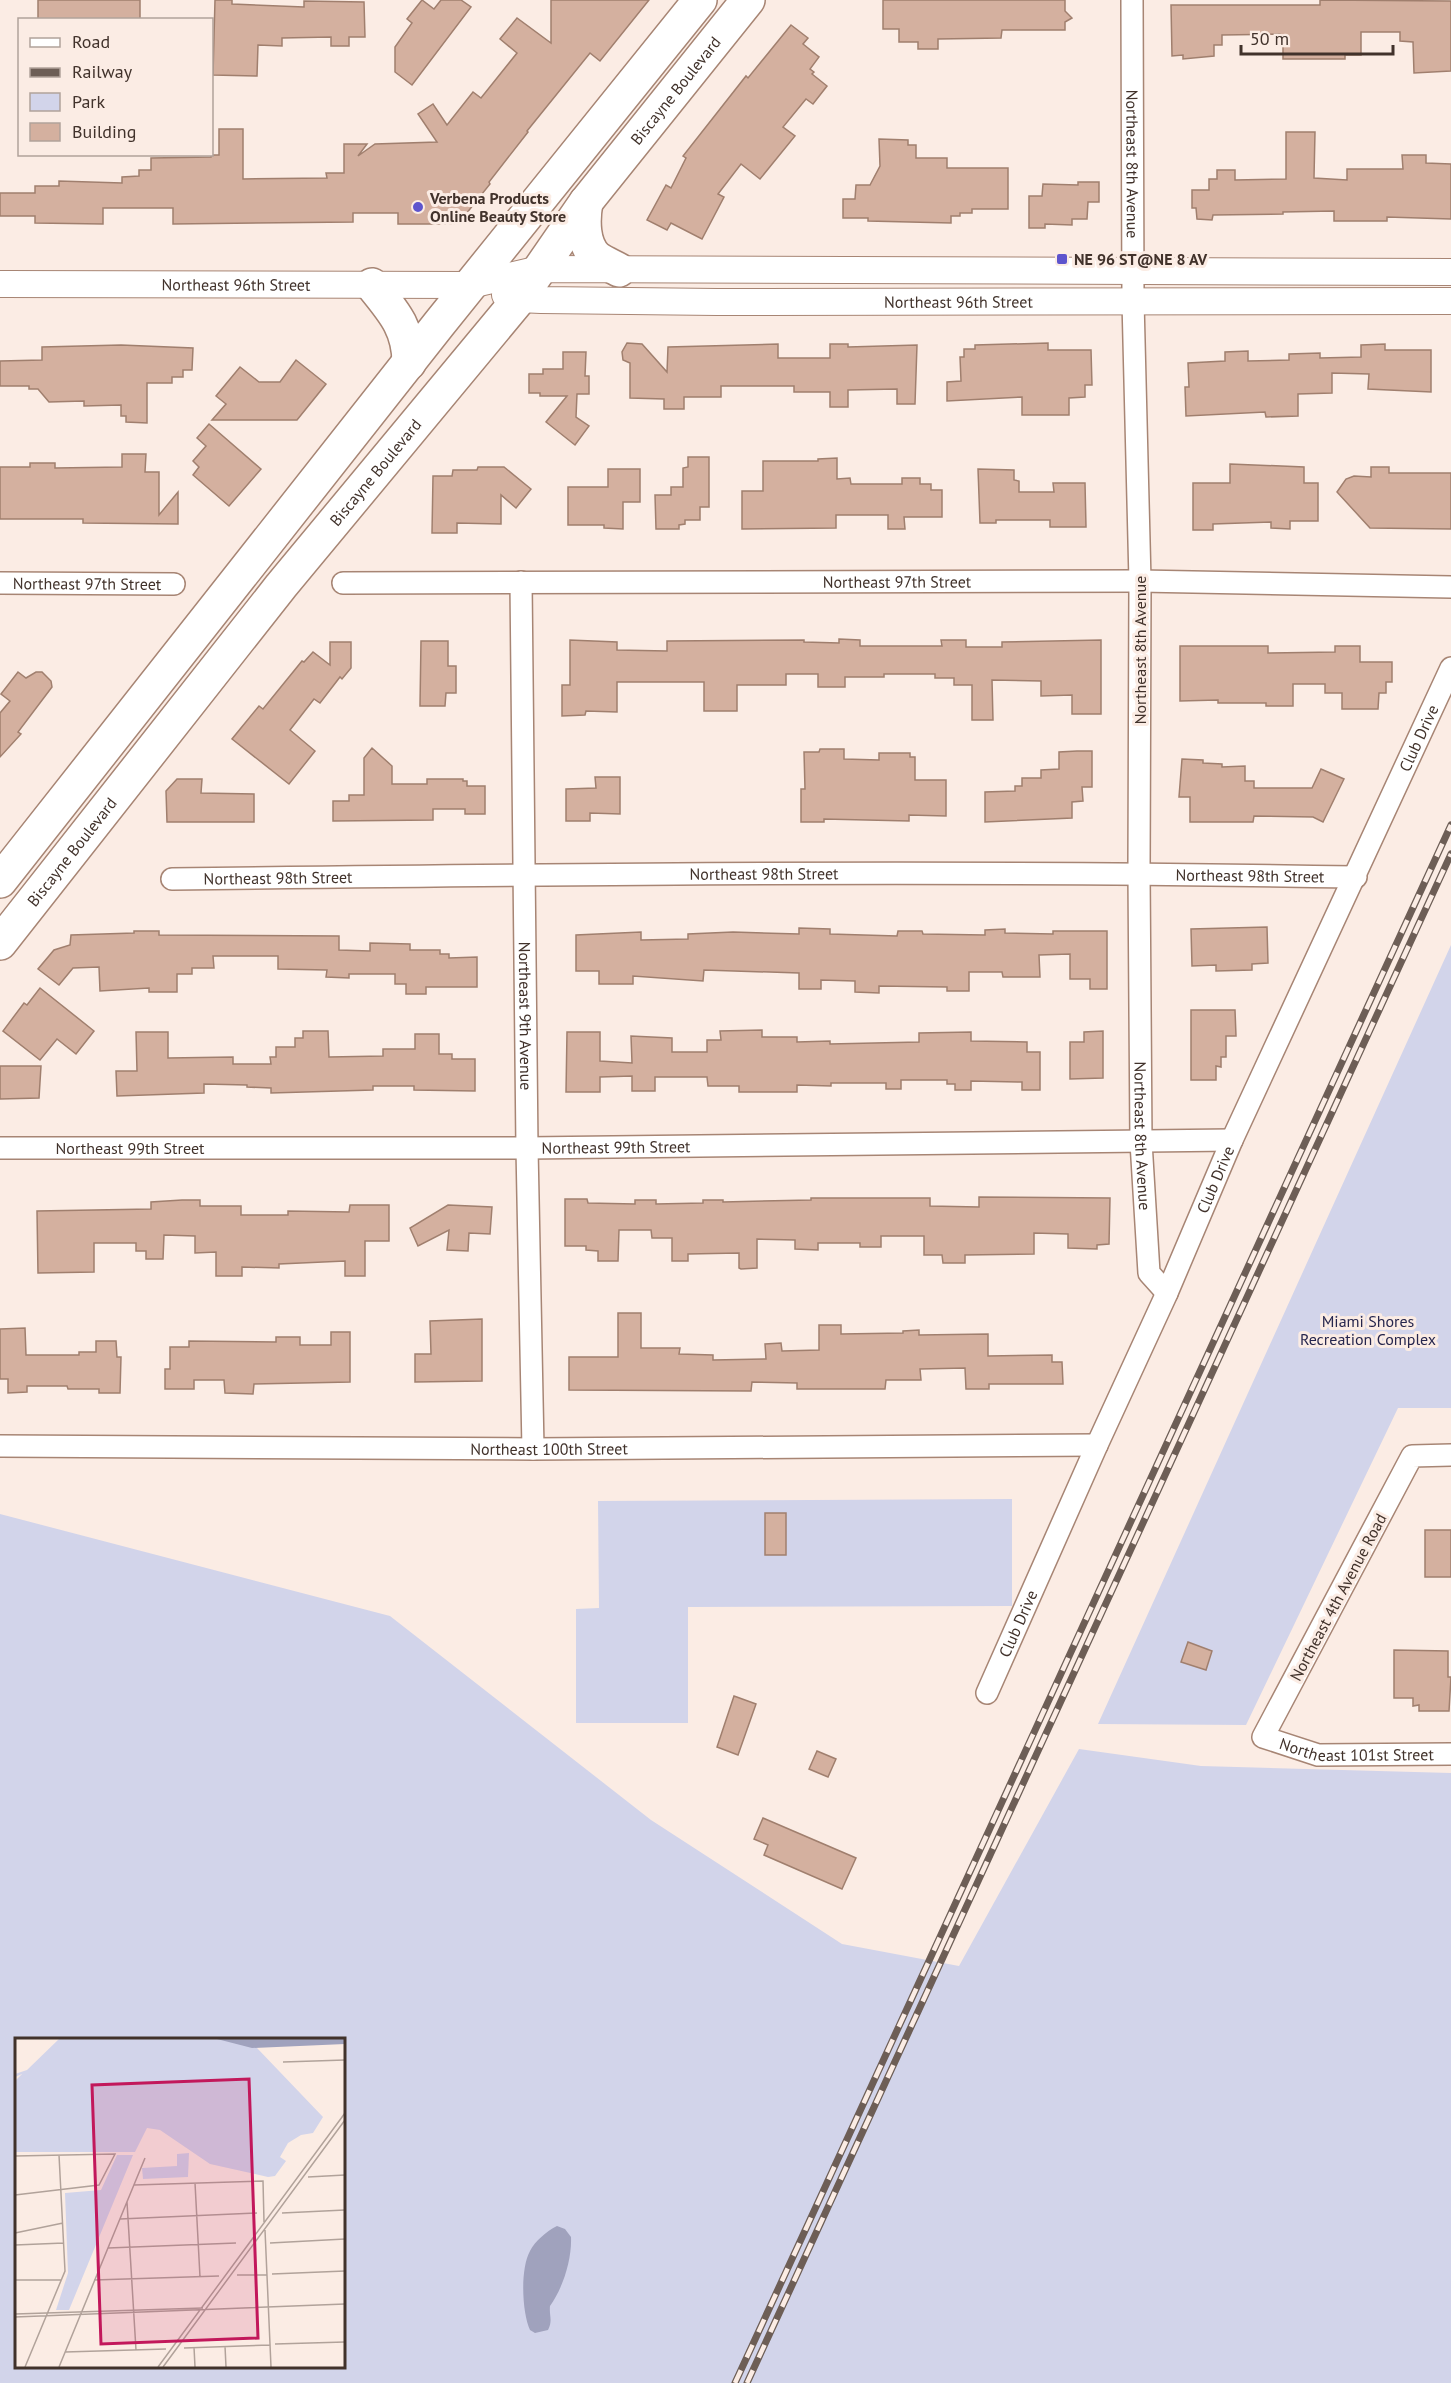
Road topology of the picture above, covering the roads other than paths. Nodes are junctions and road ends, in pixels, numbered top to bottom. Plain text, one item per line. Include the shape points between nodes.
1 (700, 0) edge
2 (748, 0) edge
3 (1132, 0) edge
4 (586, 202) junction
5 (540, 269) junction
6 (619, 270) junction
7 (1133, 271) junction
8 (1451, 272) edge
9 (0, 284) edge
10 (372, 285) junction
11 (470, 285) junction
12 (519, 299) junction
13 (1133, 301) junction
14 (1451, 301) edge
15 (409, 363) junction
16 (1140, 581) junction
17 (521, 582) junction
18 (0, 583) edge
19 (343, 583) dead end
20 (174, 584) dead end
21 (1451, 587) edge
22 (1451, 669) edge
23 (1139, 873) junction
24 (524, 875) junction
25 (1356, 877) junction
26 (172, 879) dead end
27 (0, 881) edge
28 (0, 943) edge
29 (1232, 1140) junction
30 (1141, 1142) junction
31 (0, 1148) edge
32 (526, 1148) junction
33 (1167, 1293) junction
34 (1096, 1445) junction
35 (0, 1446) edge
36 (533, 1449) junction
37 (1451, 1455) edge
38 (987, 1693) dead end
39 (1263, 1737) joint
40 (1451, 1754) edge

1 - 11 main road
2 - 4 main road, Biscayne Boulevard
3 - 7 street, Northeast 8th Avenue
4 - 5 main road, Biscayne Boulevard
4 - 6 main road via 585,236 595,256
5 - 6 street, Northeast 96th Street
5 - 11 street, Northeast 96th Street
5 - 12 main road, Biscayne Boulevard
6 - 7 street, Northeast 96th Street
7 - 8 street, Northeast 96th Street
7 - 13 street, Northeast 8th Avenue
9 - 10 street, Northeast 96th Street
10 - 11 street, Northeast 96th Street
10 - 15 main road via 405,333
11 - 12 street, Northeast 96th Street
11 - 15 main road
12 - 13 street, Northeast 96th Street
12 - 28 main road, Biscayne Boulevard via 281,586
13 - 14 street, Northeast 96th Street
13 - 16 street, Northeast 8th Avenue
15 - 27 main road
16 - 17 street, Northeast 97th Street
16 - 21 street, Northeast 97th Street
16 - 23 street, Northeast 8th Avenue
17 - 19 street, Northeast 97th Street
17 - 24 street, Northeast 9th Avenue
18 - 20 street, Northeast 97th Street
22 - 25 street, Club Drive
23 - 24 street, Northeast 98th Street
23 - 25 street, Northeast 98th Street
23 - 30 street, Northeast 8th Avenue
24 - 26 street, Northeast 98th Street
24 - 32 street, Northeast 9th Avenue
25 - 29 street, Club Drive
29 - 30 street, Northeast 99th Street
29 - 33 street, Club Drive
30 - 32 street, Northeast 99th Street
30 - 33 street, Northeast 8th Avenue via 1149,1273
31 - 32 street, Northeast 99th Street
32 - 36 street, Northeast 9th Avenue
33 - 34 street, Club Drive
34 - 36 street, Northeast 100th Street
34 - 38 street, Club Drive
35 - 36 street, Northeast 100th Street
37 - 39 street, Northeast 4th Avenue Road via 1412,1456
39 - 40 street, Northeast 101st Street via 1318,1755

